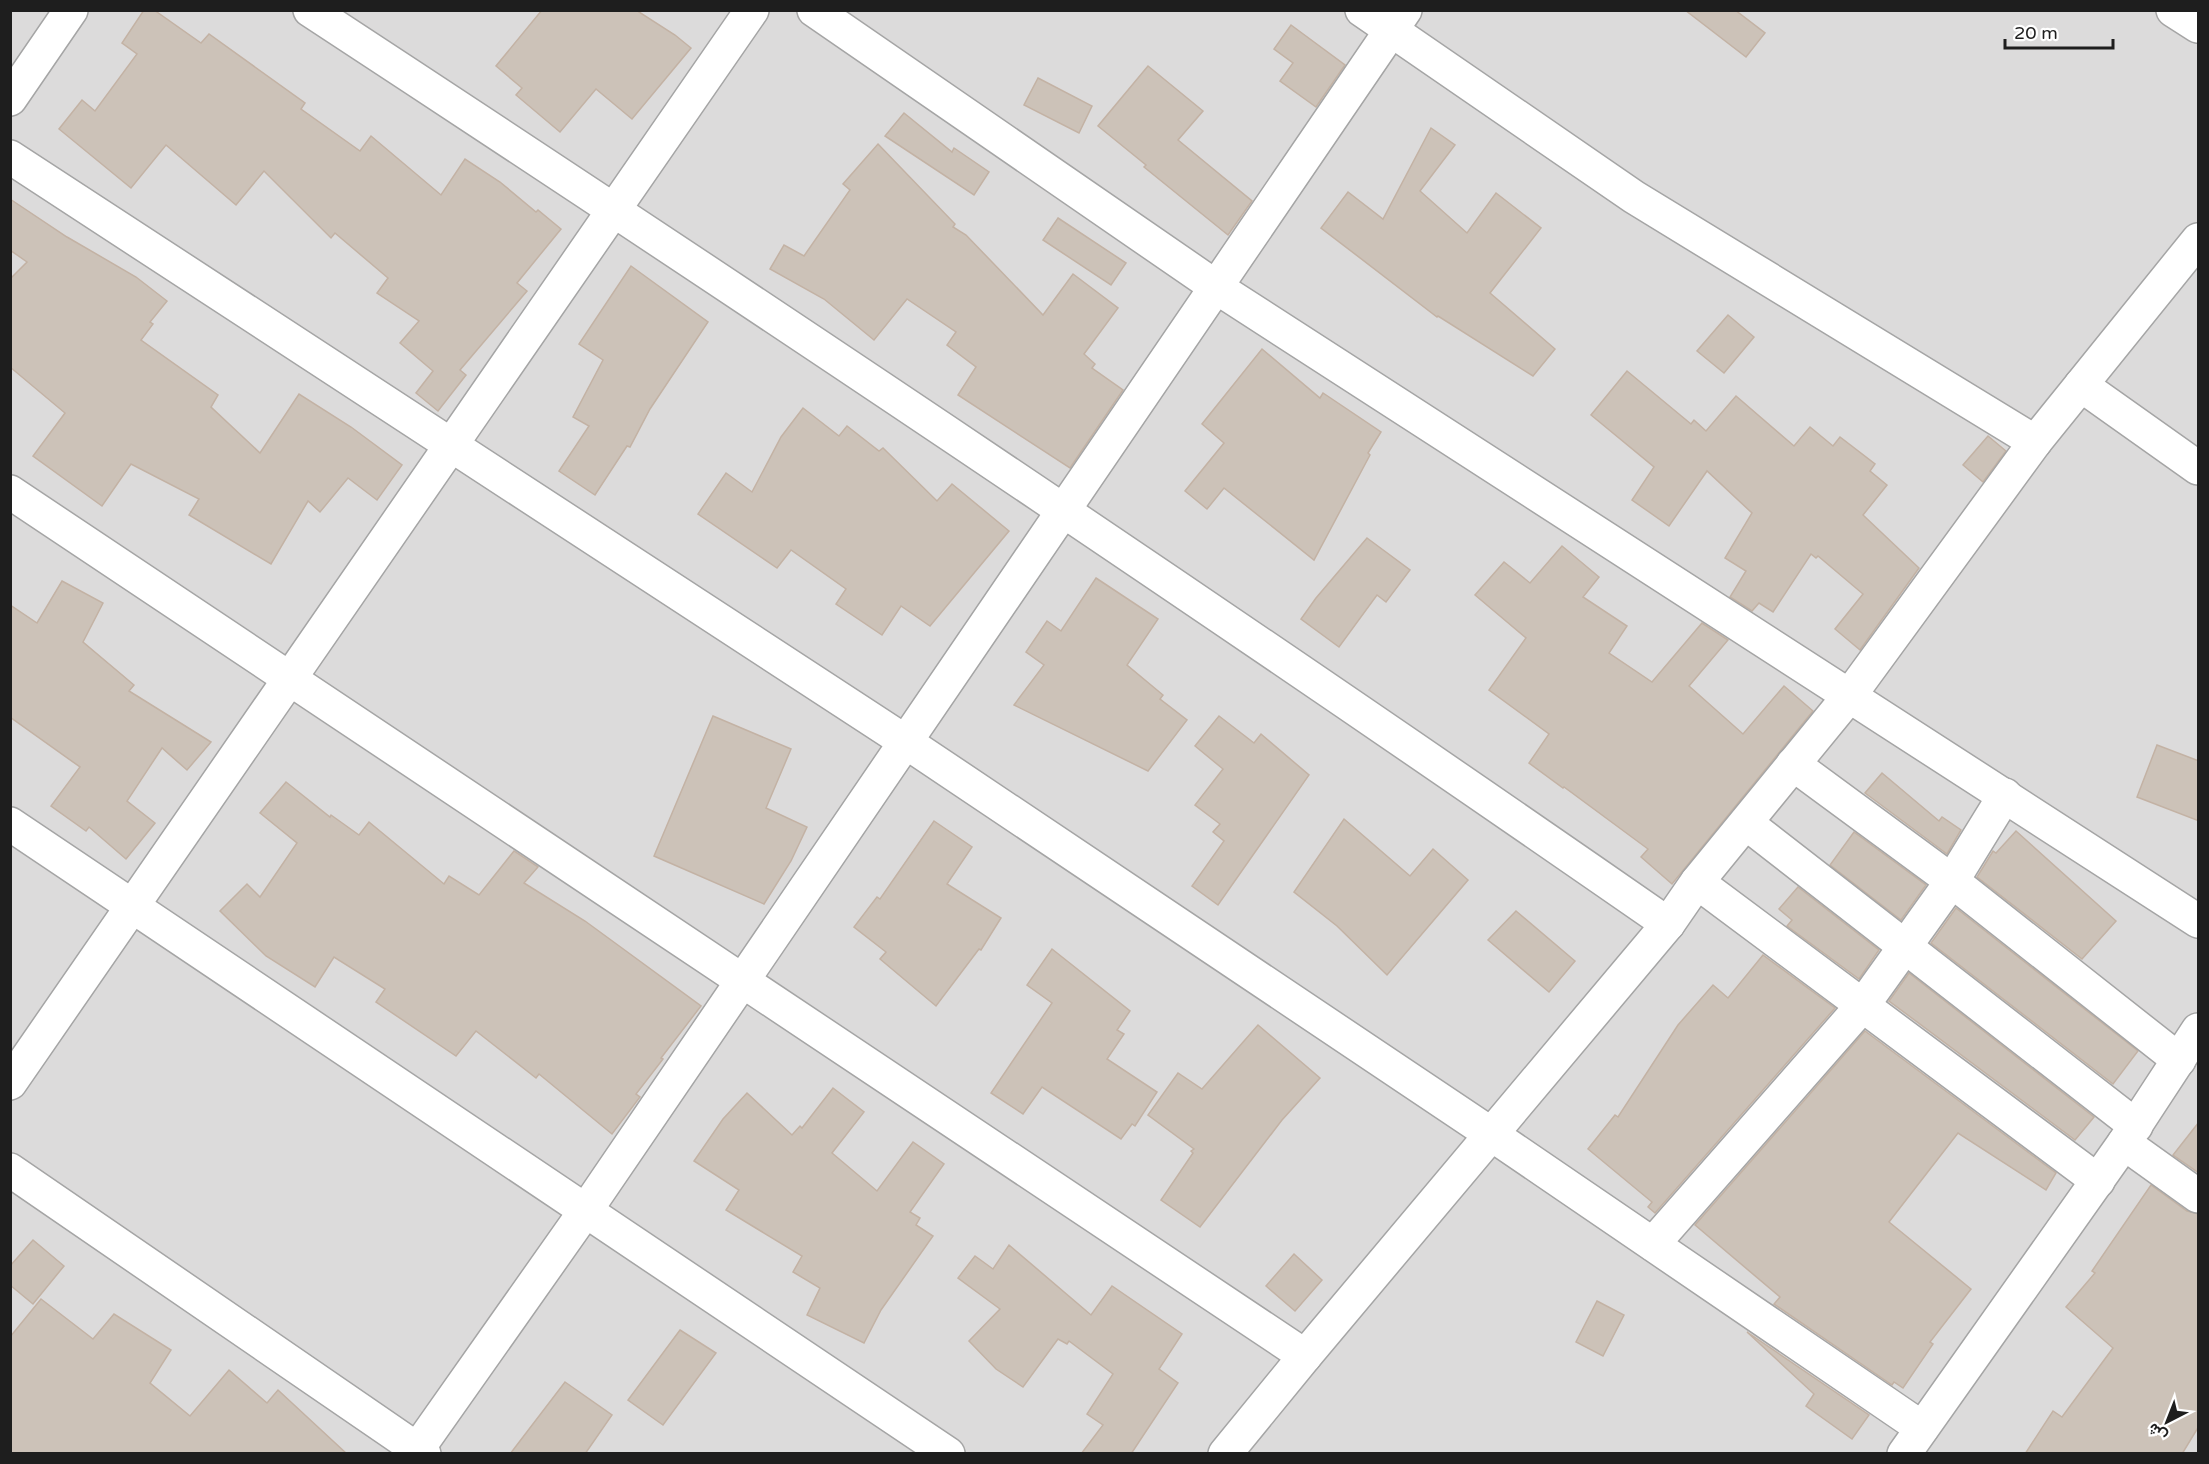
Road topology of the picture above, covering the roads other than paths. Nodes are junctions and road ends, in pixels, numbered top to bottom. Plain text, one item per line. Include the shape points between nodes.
1 (72, 10) edge
2 (310, 10) edge
3 (752, 10) edge
4 (814, 10) edge
5 (1362, 10) edge
6 (2173, 10) edge
7 (1399, 21) edge
8 (2199, 27) edge
9 (10, 99) edge
10 (10, 157) edge
11 (614, 209) junction
12 (2199, 240) edge
13 (1216, 287) junction
14 (2081, 385) junction
15 (2035, 442) junction
16 (452, 444) junction
17 (2199, 468) edge
18 (10, 492) edge
19 (1063, 512) junction
20 (290, 679) junction
21 (1850, 695) junction
22 (906, 742) junction
23 (1793, 764) junction
24 (2005, 795) junction
25 (1746, 823) junction
26 (10, 825) edge
27 (1952, 881) junction
28 (1698, 882) junction
29 (132, 906) junction
30 (2199, 921) edge
31 (1668, 924) junction
32 (1906, 947) junction
33 (742, 981) junction
34 (1863, 1005) junction
35 (2199, 1030) edge
36 (2179, 1060) junction
37 (10, 1083) edge
38 (1491, 1134) junction
39 (2130, 1134) junction
40 (10, 1170) edge
41 (2098, 1181) junction
42 (2199, 1196) edge
43 (586, 1210) junction
44 (1653, 1244) junction
45 (1305, 1356) junction
46 (1913, 1441) edge
47 (418, 1452) edge
48 (948, 1454) edge
49 (1225, 1454) edge

1 - 9 street
2 - 11 street
3 - 11 street
4 - 13 street
5 - 7 street
6 - 8 street
7 - 13 street
7 - 15 street via 1634,197
10 - 16 street
11 - 16 street
11 - 19 street
12 - 14 street
13 - 19 street
13 - 21 street
14 - 15 street
14 - 17 street
15 - 21 street
16 - 20 street
16 - 22 street
18 - 20 street
19 - 22 street
19 - 31 street via 1367,715
20 - 29 street
20 - 33 street
21 - 23 street
21 - 24 street
22 - 33 street
22 - 38 street
23 - 25 street
23 - 27 street
24 - 27 street
24 - 30 street
25 - 28 street
25 - 32 street
26 - 29 street
27 - 32 street
27 - 36 street
28 - 31 street
28 - 34 street
29 - 37 street
29 - 43 street
31 - 38 street
32 - 34 street
32 - 39 street
33 - 43 street
33 - 45 street
34 - 41 street
34 - 44 street
35 - 36 street
36 - 39 street
38 - 44 street
38 - 45 street
39 - 41 street
39 - 42 street
40 - 47 street
41 - 46 street
43 - 47 street
43 - 48 street
44 - 46 street
45 - 49 street

